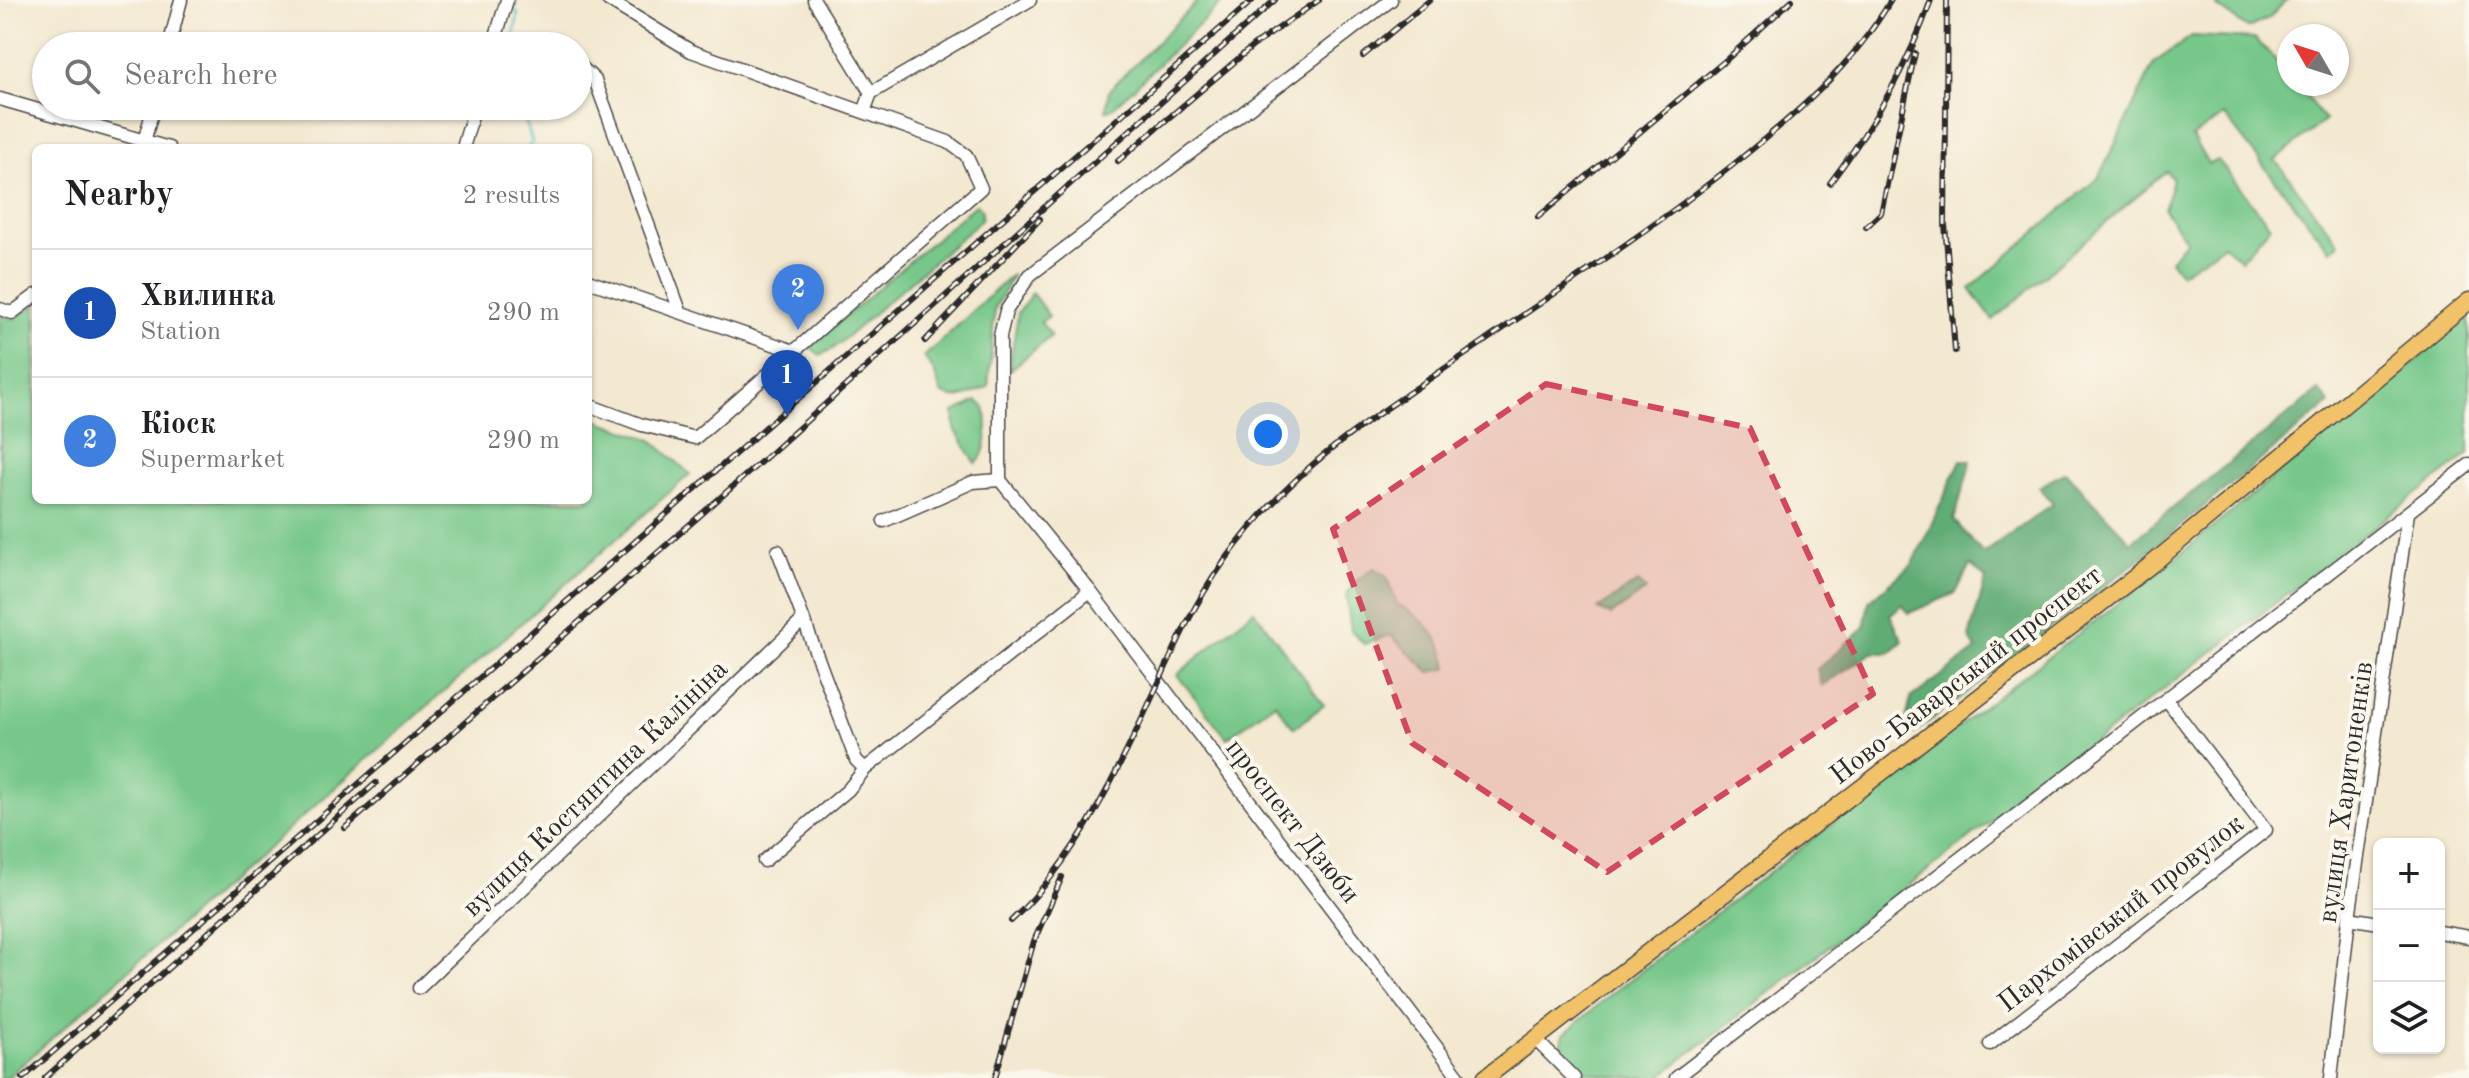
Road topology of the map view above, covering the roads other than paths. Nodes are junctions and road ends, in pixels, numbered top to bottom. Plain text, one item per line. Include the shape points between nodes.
1 (181, 0) edge
2 (507, 0) edge
3 (608, 0) edge
4 (814, 0) edge
5 (1030, 0) edge
6 (1391, 0) edge
7 (173, 32) edge
8 (497, 32) edge
9 (592, 77) edge
10 (871, 93) junction
11 (0, 99) edge
12 (32, 109) edge
13 (864, 112) junction
14 (67, 120) edge
15 (150, 120) edge
16 (471, 120) edge
17 (144, 144) edge
18 (464, 144) edge
19 (592, 282) edge
20 (32, 298) edge
21 (2469, 301) edge
22 (0, 309) edge
23 (680, 311) junction
24 (794, 351) junction
25 (592, 406) edge
26 (2469, 465) edge
27 (1000, 480) junction
28 (2408, 513) junction
29 (884, 521) dead end
30 (778, 551) dead end
31 (1090, 591) junction
32 (803, 620) junction
33 (2167, 700) junction
34 (865, 769) junction
35 (764, 861) dead end
36 (2349, 918) junction
37 (2373, 922) edge
38 (2445, 933) edge
39 (2469, 937) edge
40 (419, 988) dead end
41 (1536, 1040) junction
42 (1990, 1044) dead end
43 (1460, 1078) edge
44 (1485, 1078) edge
45 (1574, 1078) edge
46 (1676, 1078) edge
47 (2331, 1078) edge

1 - 7 street
2 - 8 street
3 - 13 street via 691,51
4 - 10 street
5 - 10 street
6 - 27 street via 1030,275 1006,311 1000,336
9 - 23 street
10 - 13 street
11 - 12 street
13 - 24 street via 948,142 966,155 981,188
14 - 17 street
15 - 17 street
16 - 18 street
19 - 23 street
20 - 22 street via 12,313
21 - 41 main road, Ново-Баварський проспект via 2152,564
23 - 24 street
24 - 25 street via 695,438
26 - 28 street
27 - 29 street via 973,482
27 - 31 street
28 - 33 street
28 - 36 street, вулиця Харитоненків
30 - 32 street
31 - 34 street
31 - 43 street, проспект Дзюби
32 - 34 street via 856,760
32 - 40 street, вулиця Костянтина Калініна
33 - 42 street, Пархомівський провулок via 2266,830
33 - 46 street
34 - 35 street via 848,790
36 - 37 street
36 - 47 street, вулиця Харитоненків
38 - 39 street
41 - 44 main road, Ново-Баварський проспект
41 - 45 street

